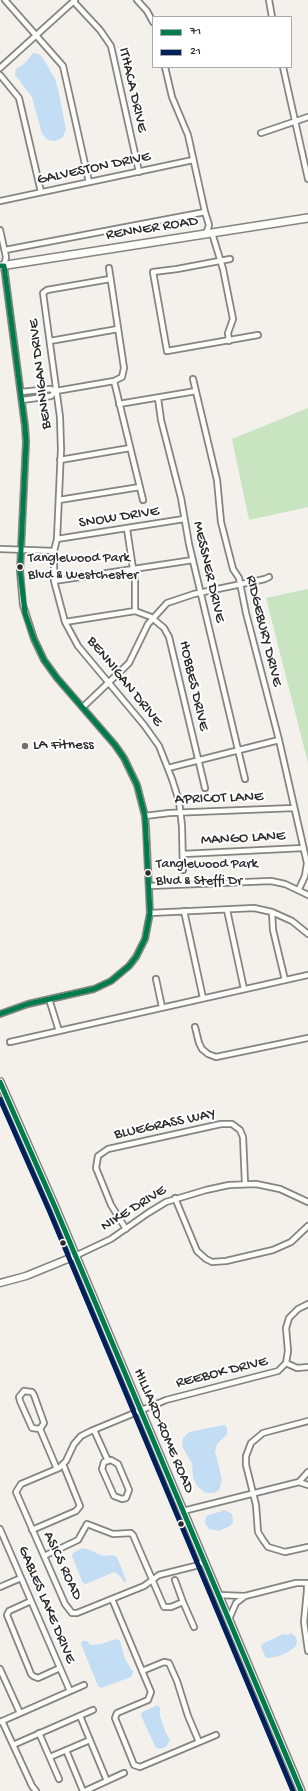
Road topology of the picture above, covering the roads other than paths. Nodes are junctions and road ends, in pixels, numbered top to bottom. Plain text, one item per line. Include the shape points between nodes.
1 (5, 0) edge
2 (137, 0) edge
3 (269, 0) edge
4 (74, 1) edge
5 (272, 16) edge
6 (152, 20) edge
7 (36, 35) junction
8 (0, 68) edge
9 (165, 68) edge
10 (283, 68) edge
11 (0, 75) edge
12 (308, 117) edge
13 (295, 121) junction
14 (261, 133) dead end
15 (193, 160) junction
16 (139, 172) junction
17 (308, 179) edge
18 (89, 182) junction
19 (41, 192) junction
20 (0, 201) edge
21 (205, 212) junction
22 (308, 218) edge
23 (209, 225) junction
24 (0, 230) edge
25 (211, 233) junction
26 (5, 250) junction
27 (0, 259) edge
28 (230, 259) dead end
29 (220, 261) junction
30 (2, 266) edge
31 (109, 268) dead end
32 (110, 279) junction
33 (118, 329) junction
34 (258, 335) dead end
35 (50, 340) junction
36 (229, 341) junction
37 (192, 379) dead end
38 (114, 381) junction
39 (56, 390) junction
40 (21, 392) junction
41 (196, 392) junction
42 (158, 398) junction
43 (22, 400) junction
44 (119, 404) junction
45 (130, 448) junction
46 (60, 460) junction
47 (140, 487) junction
48 (58, 500) junction
49 (143, 500) dead end
50 (184, 519) junction
51 (127, 529) junction
52 (57, 539) junction
53 (0, 549) edge
54 (20, 550) junction
55 (54, 551) junction
56 (193, 560) junction
57 (133, 569) junction
58 (269, 577) dead end
59 (54, 581) junction
60 (240, 583) junction
61 (200, 592) junction
62 (135, 611) junction
63 (152, 618) junction
64 (65, 622) junction
65 (109, 683) junction
66 (83, 707) junction
67 (279, 740) junction
68 (238, 750) junction
69 (198, 760) junction
70 (168, 768) junction
71 (245, 779) dead end
72 (205, 788) dead end
73 (294, 808) junction
74 (181, 812) junction
75 (145, 816) junction
76 (303, 848) junction
77 (183, 854) junction
78 (183, 870) dead end
79 (149, 886) junction
80 (299, 889) junction
81 (308, 895) edge
82 (227, 910) junction
83 (184, 911) junction
84 (150, 912) junction
85 (272, 912) junction
86 (308, 934) edge
87 (308, 976) edge
88 (156, 978) dead end
89 (285, 980) junction
90 (244, 989) junction
91 (203, 998) junction
92 (49, 999) junction
93 (162, 1007) junction
94 (0, 1014) edge
95 (195, 1027) dead end
96 (59, 1031) junction
97 (308, 1038) edge
98 (10, 1042) dead end
99 (0, 1082) edge
100 (245, 1183) junction
101 (175, 1198) junction
102 (308, 1202) edge
103 (308, 1226) edge
104 (126, 1229) junction
105 (75, 1256) junction
106 (0, 1283) edge
107 (308, 1304) edge
108 (286, 1363) junction
109 (308, 1367) edge
110 (141, 1410) junction
111 (308, 1421) edge
112 (40, 1429) junction
113 (94, 1430) junction
114 (108, 1460) junction
115 (63, 1464) junction
116 (57, 1469) junction
117 (308, 1472) edge
118 (299, 1482) junction
119 (308, 1485) edge
120 (252, 1493) junction
121 (183, 1511) junction
122 (0, 1529) edge
123 (32, 1530) junction
124 (308, 1547) edge
125 (44, 1556) junction
126 (204, 1561) junction
127 (21, 1578) junction
128 (152, 1579) junction
129 (175, 1580) dead end
130 (307, 1583) edge
131 (0, 1588) edge
132 (308, 1592) edge
133 (219, 1595) junction
134 (245, 1596) junction
135 (112, 1600) junction
136 (31, 1601) junction
137 (183, 1602) junction
138 (229, 1619) junction
139 (194, 1628) dead end
140 (308, 1651) edge
141 (60, 1668) junction
142 (0, 1669) edge
143 (142, 1671) junction
144 (84, 1685) dead end
145 (70, 1691) junction
146 (93, 1710) dead end
147 (20, 1713) junction
148 (80, 1716) junction
149 (1, 1721) edge
150 (39, 1734) junction
151 (216, 1735) dead end
152 (90, 1740) junction
153 (198, 1742) junction
154 (13, 1745) junction
155 (66, 1750) junction
156 (50, 1757) junction
157 (124, 1773) dead end
158 (59, 1779) dead end
159 (107, 1781) junction
160 (36, 1791) edge
161 (84, 1791) edge
162 (301, 1791) edge

1 - 7 street
2 - 6 street
3 - 5 street
4 - 7 street
4 - 16 street, ITHACA DRIVE via 111,46
7 - 8 street
7 - 18 street via 65,70
9 - 15 street via 172,97 188,135
10 - 13 street
11 - 19 street via 19,98
12 - 13 street
13 - 14 street
13 - 17 street
15 - 16 street, GALVESTON DRIVE
15 - 21 street
16 - 18 street, GALVESTON DRIVE
18 - 19 street, GALVESTON DRIVE
19 - 20 street, GALVESTON DRIVE
21 - 23 street
21 - 26 street
22 - 25 main road, RENNER ROAD
23 - 25 street
23 - 25 street
24 - 26 street
25 - 29 street
25 - 30 main road, RENNER ROAD
26 - 30 street via 6,257
27 - 30 street
28 - 29 street
29 - 36 street via 224,269 233,319 228,332
29 - 36 street via 153,272 167,352
30 - 40 street
31 - 32 street
32 - 33 street
32 - 35 street, BENNIGAN DRIVE via 47,290 43,293
33 - 35 street
33 - 38 street via 124,368 122,377
34 - 36 street
35 - 39 street, BENNIGAN DRIVE
37 - 41 street, RIDGEBURY DRIVE
38 - 39 street
38 - 44 street
39 - 40 street
39 - 43 street via 50,396
39 - 46 street, BENNIGAN DRIVE via 60,417
40 - 43 street
41 - 42 street
41 - 60 street, RIDGEBURY DRIVE via 217,480 221,522 233,569
42 - 44 street
42 - 50 street, MESSNER DRIVE
43 - 54 street via 26,442
44 - 45 street
45 - 46 street
45 - 47 street
46 - 48 street, BENNIGAN DRIVE
47 - 48 street
47 - 49 street
48 - 52 street, BENNIGAN DRIVE
50 - 51 street, SNOW DRIVE
50 - 56 street, MESSNER DRIVE
51 - 52 street, SNOW DRIVE
51 - 57 street
52 - 55 street, BENNIGAN DRIVE
53 - 54 street
54 - 55 street
54 - 66 street via 22,597 34,639 53,672
55 - 59 street, BENNIGAN DRIVE
56 - 57 street
56 - 61 street, MESSNER DRIVE
57 - 59 street
57 - 62 street
58 - 60 street
59 - 64 street, BENNIGAN DRIVE
60 - 61 street
60 - 67 street, RIDGEBURY DRIVE
61 - 63 street via 167,603
61 - 68 street, MESSNER DRIVE
62 - 63 street, HOBBES DRIVE
62 - 64 street
63 - 65 street via 129,663
63 - 69 street, HOBBES DRIVE via 164,628 169,637
64 - 65 street, BENNIGAN DRIVE via 78,646
65 - 66 street
65 - 70 street, BENNIGAN DRIVE via 159,746
66 - 75 street via 106,732 124,758 137,785
67 - 68 street
67 - 73 street, RIDGEBURY DRIVE
68 - 69 street
68 - 71 street, MESSNER DRIVE
69 - 70 street
69 - 72 street, HOBBES DRIVE
70 - 74 street, BENNIGAN DRIVE
73 - 74 street, APRICOT LANE
73 - 76 street, RIDGEBURY DRIVE
74 - 75 street, APRICOT LANE
74 - 77 street, BENNIGAN DRIVE
75 - 79 street
76 - 77 street, MANGO LANE
76 - 80 street, RIDGEBURY DRIVE via 307,868
77 - 78 street, BENNIGAN DRIVE
79 - 80 street via 271,881
79 - 84 street
80 - 81 street
82 - 83 street
82 - 85 street via 254,908
82 - 90 street
83 - 84 street
83 - 91 street
84 - 92 street via 141,948 129,966 119,975 103,986
85 - 86 street via 292,921
85 - 89 street via 273,930
87 - 89 street
88 - 93 street
89 - 90 street
90 - 91 street
91 - 93 street
92 - 94 street
92 - 96 street
93 - 96 street
95 - 97 street via 199,1043 208,1054 216,1057
96 - 98 street
99 - 105 main road, HILLIARD-ROME ROAD
100 - 101 street, NIKE DRIVE
100 - 102 street, NIKE DRIVE via 268,1185 291,1192
100 - 104 street, BLUEGRASS WAY via 243,1137 240,1130 232,1124 221,1124 108,1149 98,1156 96,1168 111,1205
101 - 103 street via 197,1251 212,1262 273,1250 291,1242
101 - 104 street, NIKE DRIVE
104 - 105 street, NIKE DRIVE
105 - 106 street, NIKE DRIVE via 26,1276
105 - 110 main road, HILLIARD-ROME ROAD
107 - 108 street, REEBOK DRIVE via 289,1318 286,1328
108 - 109 street via 297,1368
108 - 110 street, REEBOK DRIVE via 278,1372 272,1374 166,1400
110 - 113 street, REEBOK DRIVE
110 - 121 main road, HILLIARD-ROME ROAD
111 - 120 street via 263,1433 251,1443 246,1456 246,1466
112 - 112 street via 32,1428 20,1401 24,1391 34,1395 44,1423
112 - 116 street
113 - 114 street
113 - 115 street, REEBOK DRIVE via 81,1436
114 - 114 street via 118,1464 129,1490 122,1499 114,1496 102,1469 104,1462
115 - 116 street, ASICS ROAD
115 - 123 street via 80,1506 76,1511
116 - 123 street, ASICS ROAD via 18,1487 16,1495
117 - 118 street
118 - 119 street
118 - 120 street
120 - 121 street
120 - 124 street via 257,1509 258,1532 268,1547 285,1552
121 - 126 main road, HILLIARD-ROME ROAD
122 - 127 street, GABLES LAKE DRIVE
123 - 125 street, ASICS ROAD
125 - 128 street via 78,1540 87,1524 113,1534 131,1533
125 - 135 street, ASICS ROAD via 65,1604 72,1613
126 - 128 street, ASICS ROAD
126 - 133 main road, HILLIARD-ROME ROAD
127 - 131 street
127 - 136 street, GABLES LAKE DRIVE
128 - 135 street, ASICS ROAD via 144,1586
128 - 137 street via 164,1607
129 - 137 street
130 - 132 street
130 - 134 street via 296,1583
132 - 140 street via 304,1622
133 - 134 street
133 - 138 main road, HILLIARD-ROME ROAD
134 - 138 street via 236,1603
135 - 143 street
136 - 141 street, GABLES LAKE DRIVE
136 - 141 street via 9,1611 7,1615 31,1674 38,1678
137 - 139 street
138 - 162 main road, HILLIARD-ROME ROAD
141 - 145 street, GABLES LAKE DRIVE
142 - 147 street
143 - 153 street via 169,1662
143 - 153 street via 151,1692 148,1700 117,1713 115,1718 134,1765 140,1767
144 - 145 street
145 - 147 street
146 - 148 street
147 - 149 street
148 - 150 street
148 - 152 street
149 - 154 street
150 - 154 street
150 - 156 street
151 - 153 street
152 - 155 street
152 - 159 street
154 - 160 street
155 - 156 street
155 - 161 street
156 - 158 street
157 - 159 street
159 - 161 street

